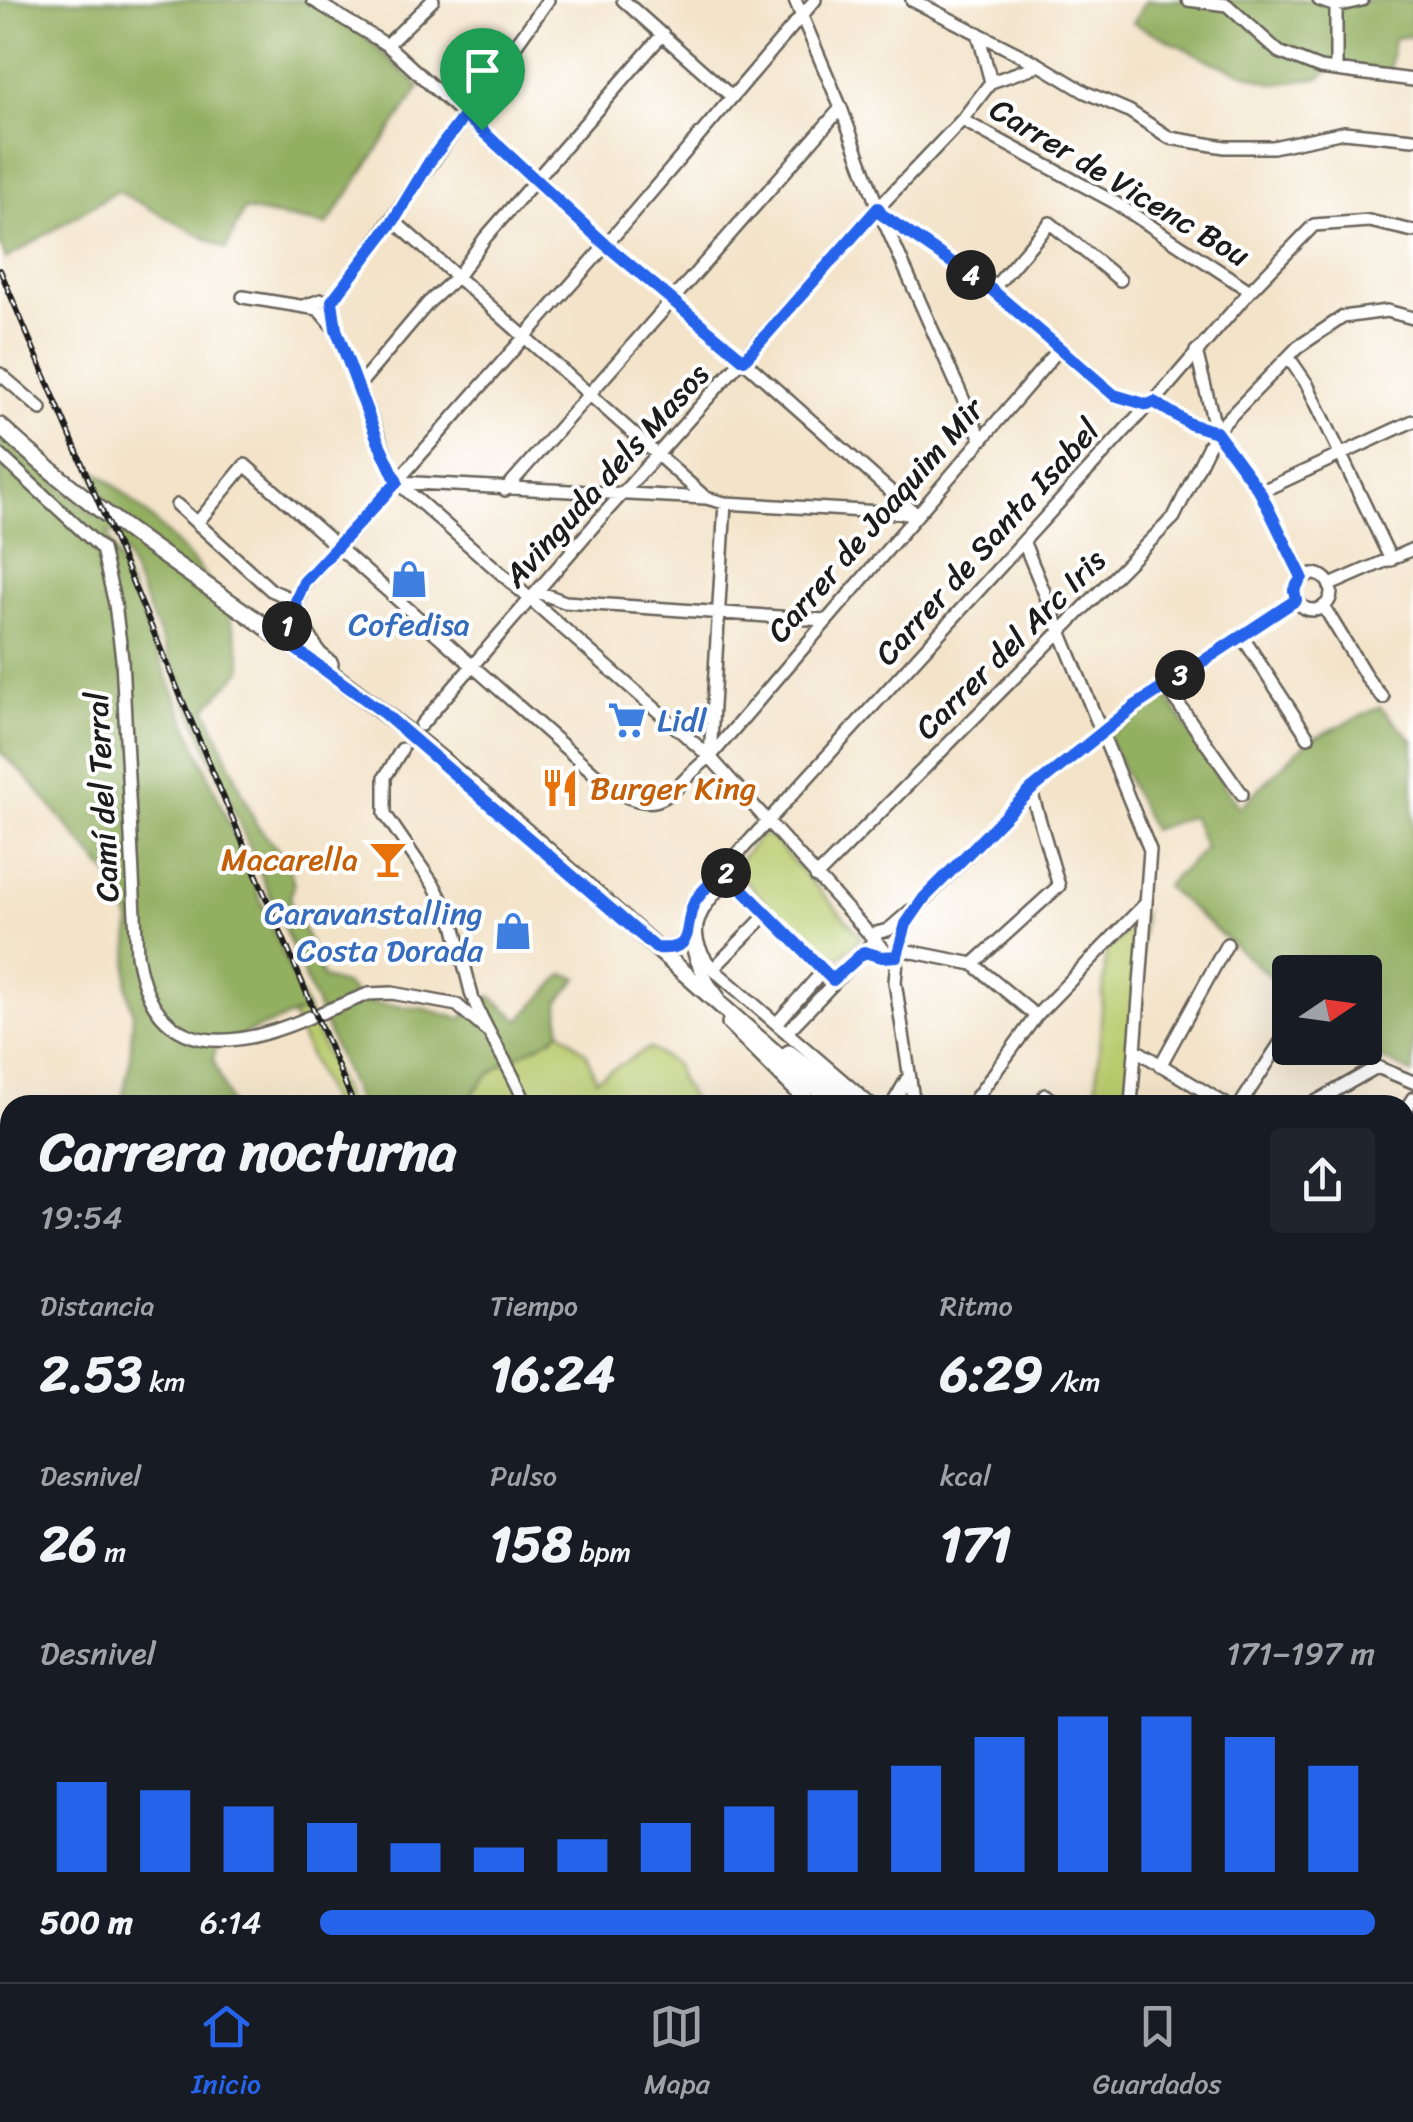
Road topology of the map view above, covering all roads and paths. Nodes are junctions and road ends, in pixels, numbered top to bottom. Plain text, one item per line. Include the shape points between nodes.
1 (313, 0) edge
2 (433, 0) edge
3 (548, 0) edge
4 (623, 0) edge
5 (795, 0) edge
6 (815, 0) edge
7 (912, 0) edge
8 (1188, 0) edge
9 (1319, 0) edge
10 (1362, 0) edge
11 (1336, 6) junction
12 (801, 15) junction
13 (978, 33) junction
14 (662, 34) junction
15 (387, 45) junction
16 (1040, 64) junction
17 (1336, 68) junction
18 (1413, 80) edge
19 (991, 82) junction
20 (731, 96) junction
21 (841, 108) junction
22 (465, 115) junction
23 (962, 120) junction
24 (1413, 139) edge
25 (537, 181) junction
26 (880, 211) junction
27 (394, 220) junction
28 (1413, 230) edge
29 (606, 245) junction
30 (457, 277) junction
31 (1120, 280) dead end
32 (992, 290) junction
33 (1250, 291) junction
34 (243, 297) dead end
35 (332, 301) junction
36 (672, 301) junction
37 (304, 306) junction
38 (1413, 318) edge
39 (336, 329) junction
40 (526, 334) junction
41 (1060, 348) junction
42 (1196, 351) junction
43 (1289, 358) junction
44 (744, 360) junction
45 (0, 374) edge
46 (358, 386) junction
47 (590, 394) junction
48 (1151, 404) junction
49 (41, 409) dead end
50 (1413, 421) edge
51 (0, 426) edge
52 (1216, 432) junction
53 (981, 439) junction
54 (1341, 454) junction
55 (0, 455) edge
56 (657, 456) junction
57 (397, 482) junction
58 (506, 490) junction
59 (624, 492) junction
60 (1260, 492) junction
61 (706, 498) junction
62 (726, 503) junction
63 (177, 505) dead end
64 (916, 514) junction
65 (197, 523) junction
66 (1024, 543) junction
67 (338, 549) junction
68 (1413, 549) edge
69 (1391, 560) junction
70 (1302, 577) junction
71 (1330, 585) junction
72 (534, 597) junction
73 (1296, 600) junction
74 (565, 602) junction
75 (1324, 607) junction
76 (297, 609) junction
77 (717, 612) junction
78 (546, 616) junction
79 (824, 620) junction
80 (272, 632) junction
81 (1060, 635) junction
82 (1239, 638) junction
83 (472, 667) junction
84 (344, 682) junction
85 (1166, 684) junction
86 (1383, 698) dead end
87 (712, 722) junction
88 (421, 725) dead end
89 (734, 728) junction
90 (1103, 734) junction
91 (1308, 737) dead end
92 (402, 749) dead end
93 (710, 756) junction
94 (1031, 790) junction
95 (1242, 794) dead end
96 (768, 822) junction
97 (727, 874) junction
98 (816, 877) junction
99 (1145, 904) junction
100 (915, 910) junction
101 (768, 913) junction
102 (689, 932) junction
103 (874, 936) junction
104 (1227, 944) dead end
105 (656, 948) junction
106 (864, 952) junction
107 (895, 954) junction
108 (973, 964) junction
109 (713, 969) junction
110 (823, 970) junction
111 (833, 980) junction
112 (716, 1000) junction
113 (467, 1002) junction
114 (1036, 1016) junction
115 (782, 1028) junction
116 (769, 1045) junction
117 (1136, 1050) junction
118 (1272, 1056) edge
119 (1160, 1066) junction
120 (908, 1075) junction
121 (1413, 1082) edge
122 (522, 1095) edge
123 (802, 1095) edge
124 (826, 1095) edge
125 (845, 1095) edge
126 (859, 1095) edge
127 (900, 1095) edge
128 (912, 1095) edge
129 (978, 1095) edge
130 (1131, 1095) edge
131 (1209, 1095) edge
132 (1246, 1095) edge
133 (1328, 1095) edge

1 - 15 street
2 - 15 street
3 - 22 street
4 - 14 street
5 - 12 street
6 - 12 street
7 - 13 street
8 - 17 street via 1227,5 1279,52
9 - 11 street
10 - 11 street
11 - 17 street
12 - 20 street
12 - 21 street
13 - 16 street
13 - 19 street
14 - 20 street
14 - 25 street
15 - 22 street
16 - 19 street
16 - 24 street via 1170,138 1258,147 1344,132
17 - 18 street
19 - 23 street, Avinguda dels Masos
20 - 29 street
21 - 26 street
21 - 36 street
22 - 25 street
22 - 27 street
23 - 26 street, Avinguda dels Masos
23 - 33 street, Carrer de Vicenc Bou via 1114,202
25 - 29 street
25 - 30 street
26 - 32 street
26 - 44 street, Avinguda dels Masos
26 - 53 street
27 - 30 street
27 - 35 street
28 - 33 street, Carrer de Santa Isabel via 1369,221 1314,225
29 - 36 street
29 - 40 street
30 - 40 street
30 - 46 street
31 - 32 street via 1050,223
32 - 41 street
33 - 42 street, Carrer de Santa Isabel
34 - 37 street
35 - 37 street
35 - 39 street
36 - 44 street
36 - 47 street
37 - 39 street via 318,309
38 - 43 street, Carrer del Arc Iris via 1388,312 1343,317
39 - 46 street
40 - 47 street
40 - 57 street
41 - 48 street via 1114,395
41 - 53 street, Carrer de Joaquim Mir
42 - 48 street, Carrer de Santa Isabel
42 - 52 street
43 - 52 street, Carrer del Arc Iris
43 - 54 street
44 - 56 street, Avinguda dels Masos
44 - 64 street
45 - 49 street
46 - 57 street
47 - 56 street
47 - 58 street
48 - 52 street
48 - 66 street, Carrer de Santa Isabel
50 - 54 street
51 - 80 main road via 100,512
52 - 60 street
52 - 81 street, Carrer del Arc Iris via 1174,517
53 - 64 street, Carrer de Joaquim Mir
54 - 60 street
54 - 69 street
55 - 113 street, Camí del Terral via 102,549 122,660 138,955 148,996 174,1027 193,1038 232,1042 270,1034 368,994
56 - 59 street, Avinguda dels Masos
56 - 61 street
57 - 58 street
57 - 67 street
57 - 72 street
58 - 59 street
59 - 61 street
59 - 72 street, Avinguda dels Masos
60 - 70 street
61 - 62 street
62 - 64 street
62 - 77 street
63 - 65 street
64 - 79 street, Carrer de Joaquim Mir
65 - 67 street, Carrer de Joaquim Mir via 245,465
65 - 76 street
66 - 81 street
66 - 96 street, Carrer de Santa Isabel
67 - 76 street via 304,582
67 - 83 street, Carrer de Joaquim Mir
68 - 69 street
69 - 71 street
70 - 71 street via 1319,574
70 - 73 street
71 - 75 street
72 - 74 street
72 - 78 street
72 - 83 street, Avinguda dels Masos
73 - 75 street via 1306,610
73 - 82 street
74 - 77 street
74 - 78 street
75 - 86 street
76 - 80 main road via 292,624
76 - 84 main road via 318,654
77 - 79 street
77 - 87 street
78 - 93 street
79 - 89 street, Carrer de Joaquim Mir
80 - 84 main road
81 - 90 street
81 - 98 street, Carrer del Arc Iris
82 - 85 street
82 - 91 street
83 - 88 street, Avinguda dels Masos
83 - 93 street, Carrer de Joaquim Mir via 621,794 657,801 674,794
84 - 105 main road
85 - 90 street
85 - 95 street
87 - 89 street
87 - 93 street
89 - 93 street, Carrer de Joaquim Mir
90 - 94 street
90 - 99 street via 1150,850
92 - 113 street via 386,778 384,804 454,924
93 - 96 street
94 - 100 street
94 - 108 street via 1059,886
96 - 97 street, Carrer de Santa Isabel
96 - 98 street
97 - 101 street
97 - 102 street, Carrer de Santa Isabel via 692,904
97 - 109 street via 697,920 702,955
98 - 103 street
99 - 114 street
99 - 117 street
100 - 103 street
100 - 107 street
101 - 109 street
101 - 110 street
102 - 105 street via 678,946
102 - 112 street
103 - 106 street
103 - 107 street
104 - 119 street
105 - 112 main road
106 - 107 street
106 - 111 street
107 - 108 street
107 - 120 street
108 - 114 street
109 - 115 street
110 - 111 street
110 - 115 street
111 - 115 street
112 - 116 main road
112 - 123 main road via 718,1011
113 - 122 street
114 - 129 street
115 - 126 street
116 - 124 main road
116 - 125 main road
117 - 119 street
117 - 130 street
118 - 132 street
119 - 131 street
120 - 127 street
120 - 128 street
121 - 133 street via 1377,1068

